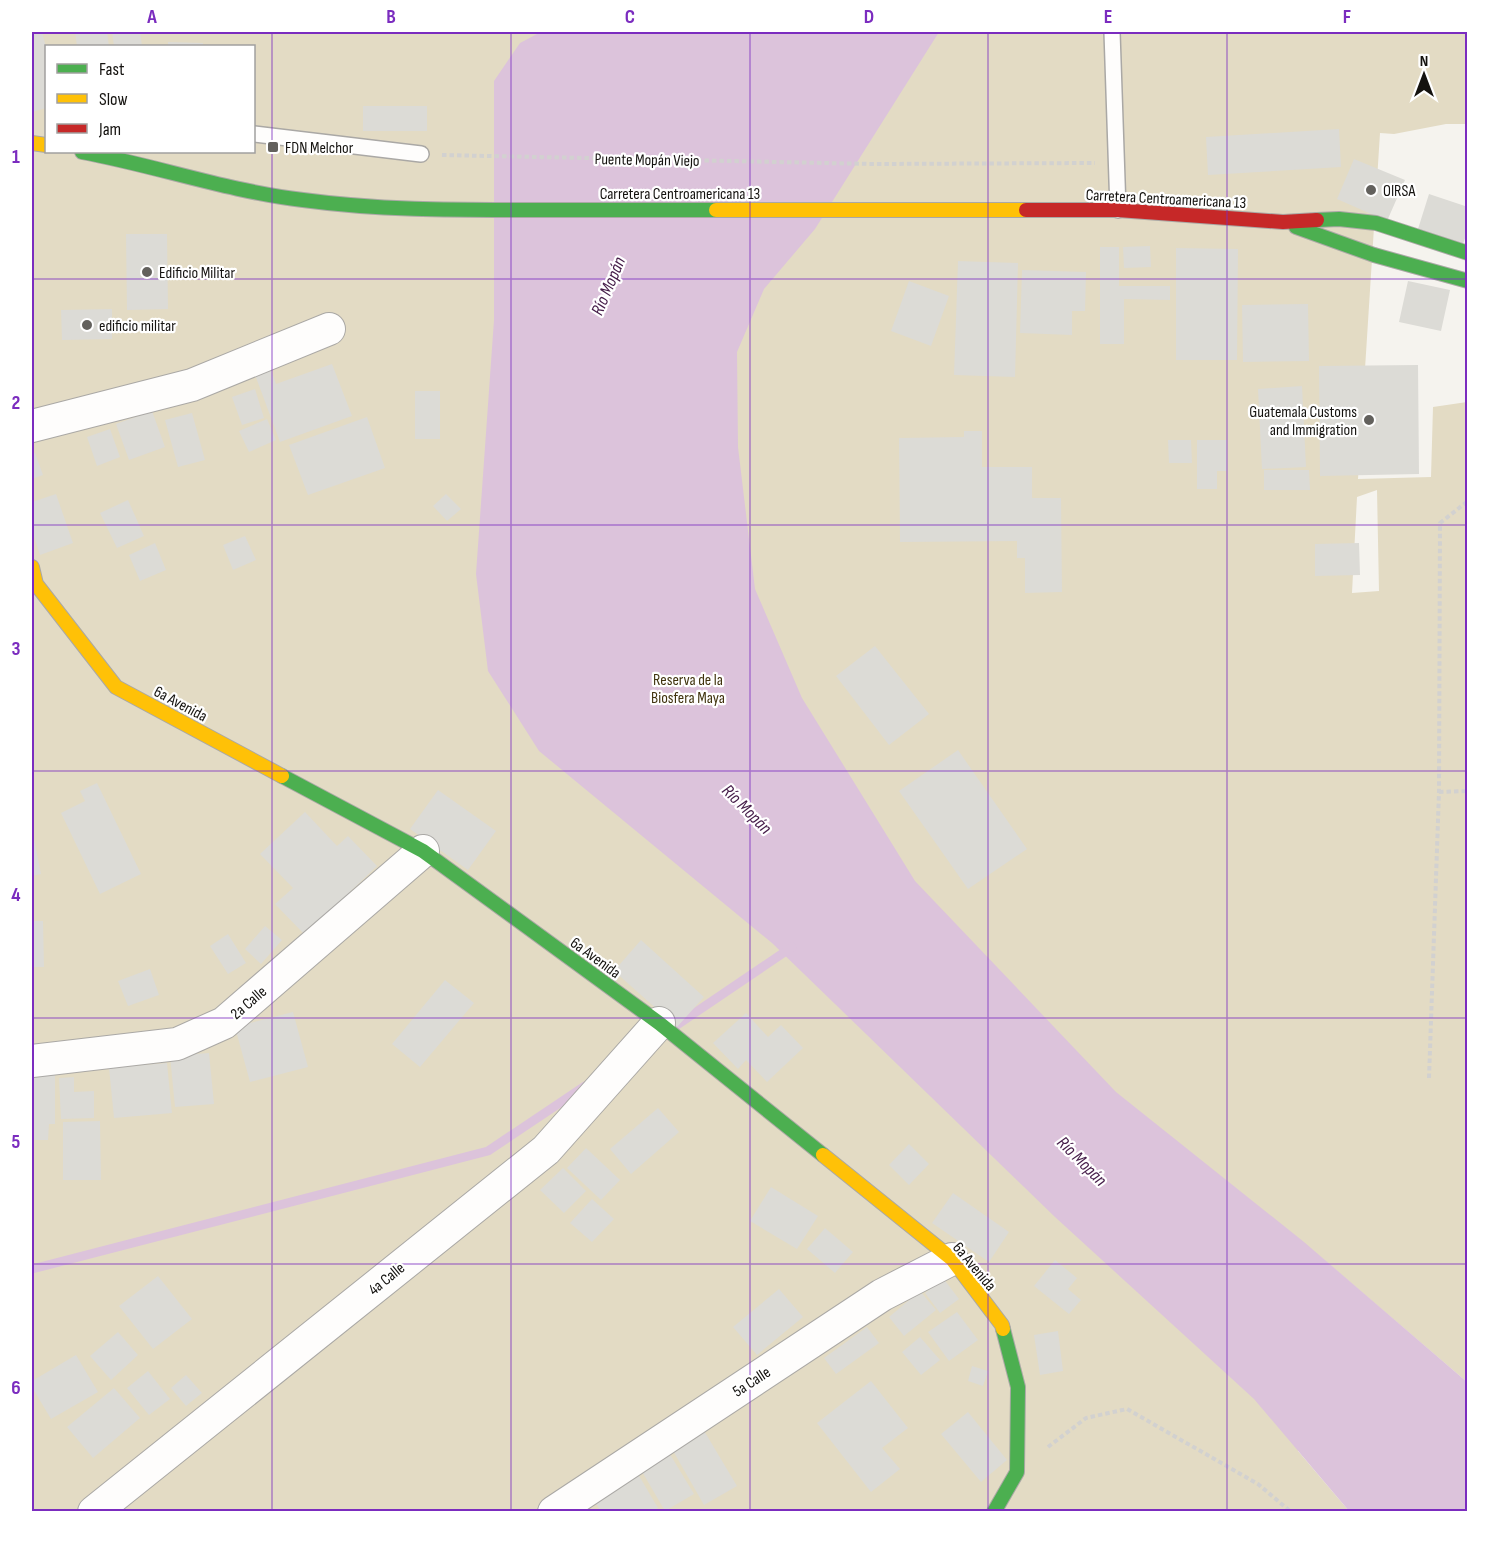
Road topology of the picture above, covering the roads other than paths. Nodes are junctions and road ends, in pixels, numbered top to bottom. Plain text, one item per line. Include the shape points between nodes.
1 (1112, 32) edge
2 (255, 134) edge
3 (97, 153) edge
4 (421, 154) road end
5 (1119, 210) junction
6 (1282, 222) junction
7 (1467, 253) edge
8 (1467, 281) edge
9 (329, 329) dead end
10 (32, 426) edge
11 (32, 567) edge
12 (423, 851) junction
13 (659, 1023) junction
14 (32, 1061) edge
15 (952, 1259) junction
16 (554, 1511) edge
17 (94, 1512) edge
18 (994, 1512) edge

1 - 5 lane
2 - 4 lane
3 - 5 main road, Carretera Centroamericana 13 via 284,199 425,210
5 - 6 main road, Carretera Centroamericana 13
6 - 7 main road, Carretera Centroamericana 13 via 1339,219 1377,224
6 - 8 main road, Carretera Centroamericana 13 via 1374,255
9 - 10 street via 192,386
11 - 12 main road, 6a Avenida via 36,584 116,687
12 - 13 main road, 6a Avenida
12 - 14 street, 2a Calle via 224,1023 177,1044
13 - 15 main road, 6a Avenida
13 - 17 street, 4a Calle via 546,1150
15 - 16 street, 5a Calle via 882,1294
15 - 18 main road, 6a Avenida via 1002,1325 1018,1387 1017,1472

